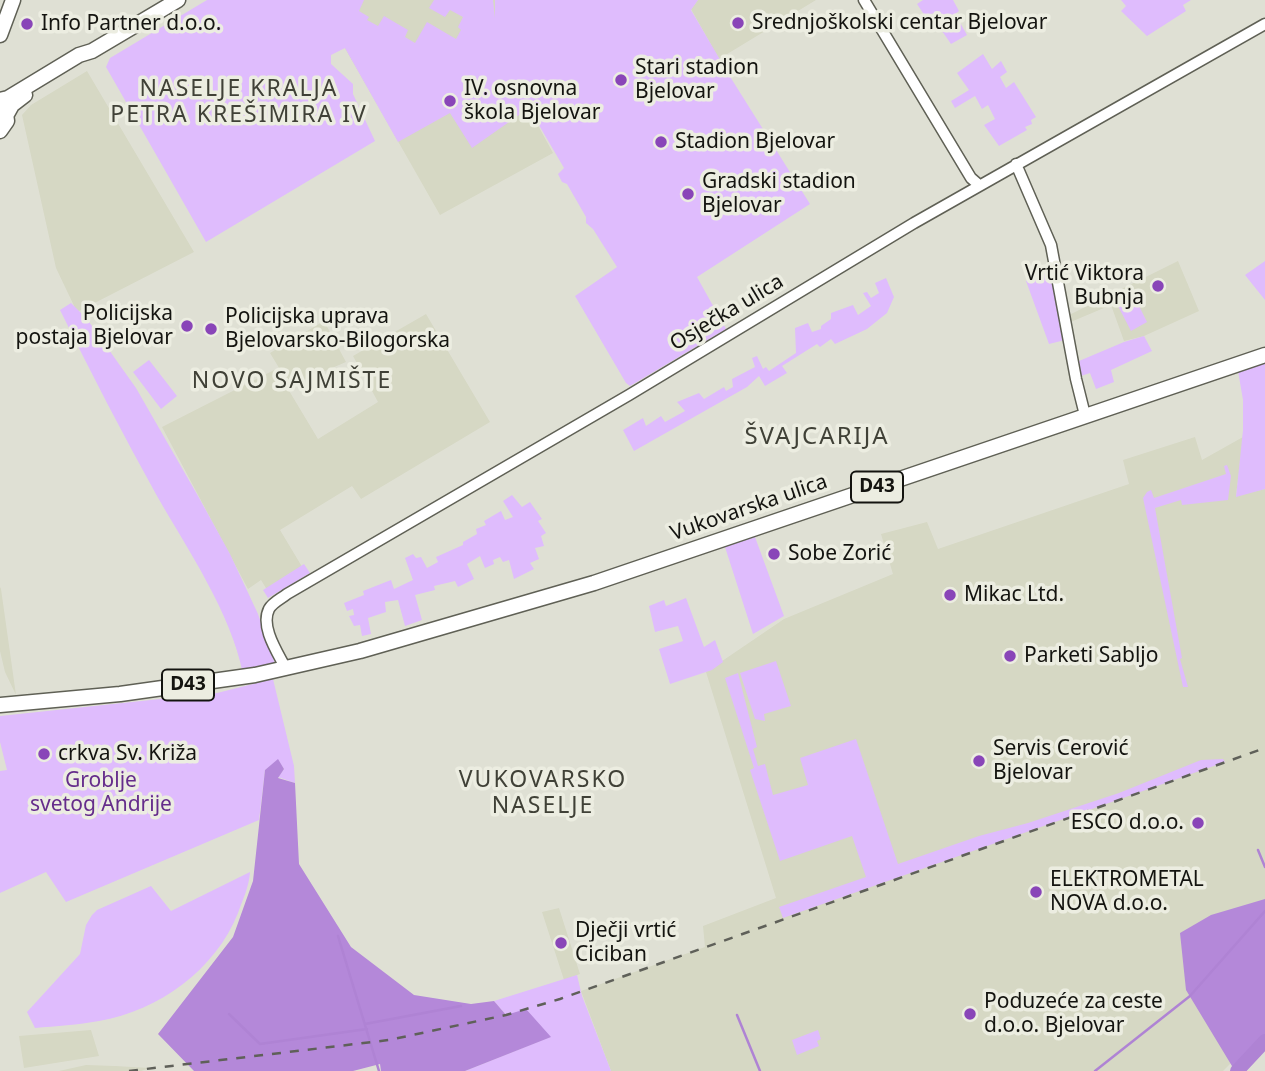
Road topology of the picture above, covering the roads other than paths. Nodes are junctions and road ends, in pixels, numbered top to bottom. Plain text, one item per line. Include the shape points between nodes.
1 (13, 0) edge
2 (178, 0) edge
3 (864, 0) edge
4 (1265, 24) edge
5 (0, 35) edge
6 (2, 105) edge
7 (0, 131) edge
8 (1016, 164) junction
9 (979, 186) junction
10 (1265, 355) edge
11 (1085, 415) junction
12 (283, 670) junction
13 (0, 705) edge

1 - 5 main road
2 - 6 main road via 12,105
3 - 9 street
4 - 8 street, Osječka ulica
6 - 7 main road via 7,121
8 - 9 street, Osječka ulica
8 - 11 street via 1051,245
9 - 12 street, Osječka ulica via 280,599 268,611 267,619
10 - 11 main road, Vukovarska ulica / D43
11 - 12 main road, Vukovarska ulica / D43 via 594,583
12 - 13 main road, D43 via 120,694

